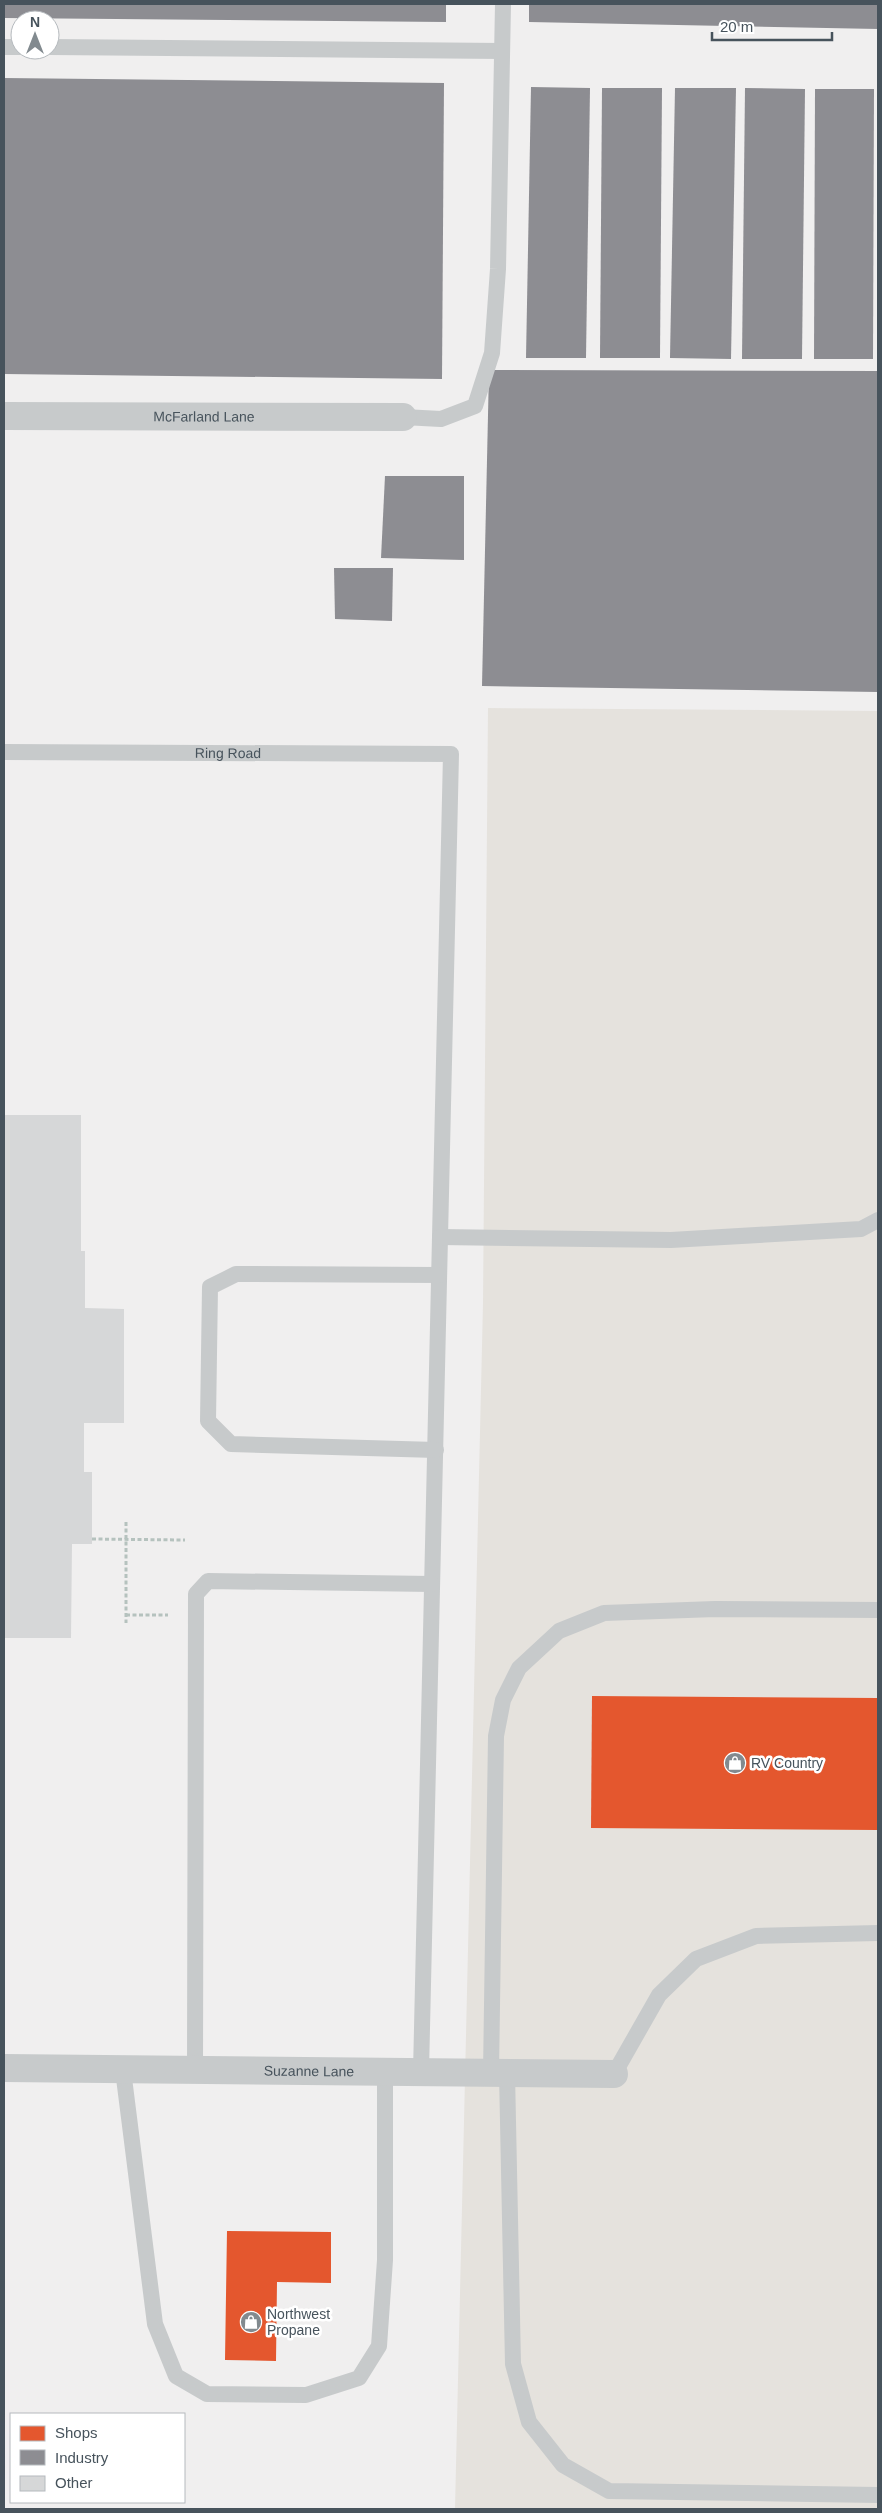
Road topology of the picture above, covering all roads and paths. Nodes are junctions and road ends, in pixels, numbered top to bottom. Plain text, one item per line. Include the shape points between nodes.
1 (503, 4) edge
2 (60, 47) edge
3 (502, 52) junction
4 (4, 416) edge
5 (403, 417) joint
6 (4, 752) edge
7 (878, 1220) edge
8 (440, 1237) junction
9 (439, 1275) junction
10 (436, 1450) junction
11 (126, 1522) dead end
12 (92, 1539) dead end
13 (126, 1540) junction
14 (185, 1540) dead end
15 (432, 1584) junction
16 (878, 1610) edge
17 (126, 1615) junction
18 (170, 1615) dead end
19 (126, 1623) dead end
20 (878, 1933) edge
21 (4, 2068) edge
22 (123, 2070) junction
23 (195, 2071) junction
24 (385, 2072) junction
25 (421, 2072) junction
26 (499, 2073) junction
27 (614, 2074) joint
28 (878, 2495) edge

1 - 3 lane
2 - 3 lane
3 - 5 lane via 498,269 492,353 475,406 441,419
4 - 5 street, McFarland Lane
6 - 8 lane, Ring Road via 451,754
7 - 8 lane via 861,1229 671,1240
8 - 9 lane
9 - 10 lane
9 - 10 lane via 236,1274 210,1286 208,1421 231,1444
10 - 15 lane
11 - 13 path
12 - 13 path
13 - 14 path
13 - 17 path
15 - 23 lane via 208,1581 196,1594
15 - 25 lane
16 - 26 lane via 715,1609 604,1613 559,1631 520,1668 503,1700 496,1736
17 - 18 path
17 - 19 path
20 - 27 lane via 756,1936 696,1959 659,1995
21 - 22 street, Suzanne Lane
22 - 23 street, Suzanne Lane
22 - 24 lane via 155,2324 176,2376 207,2394 237,2395 306,2395 359,2378 379,2346 385,2260
23 - 24 street, Suzanne Lane
24 - 25 street, Suzanne Lane
25 - 26 street, Suzanne Lane
26 - 27 street, Suzanne Lane
26 - 28 lane via 513,2364 529,2422 563,2465 609,2491

